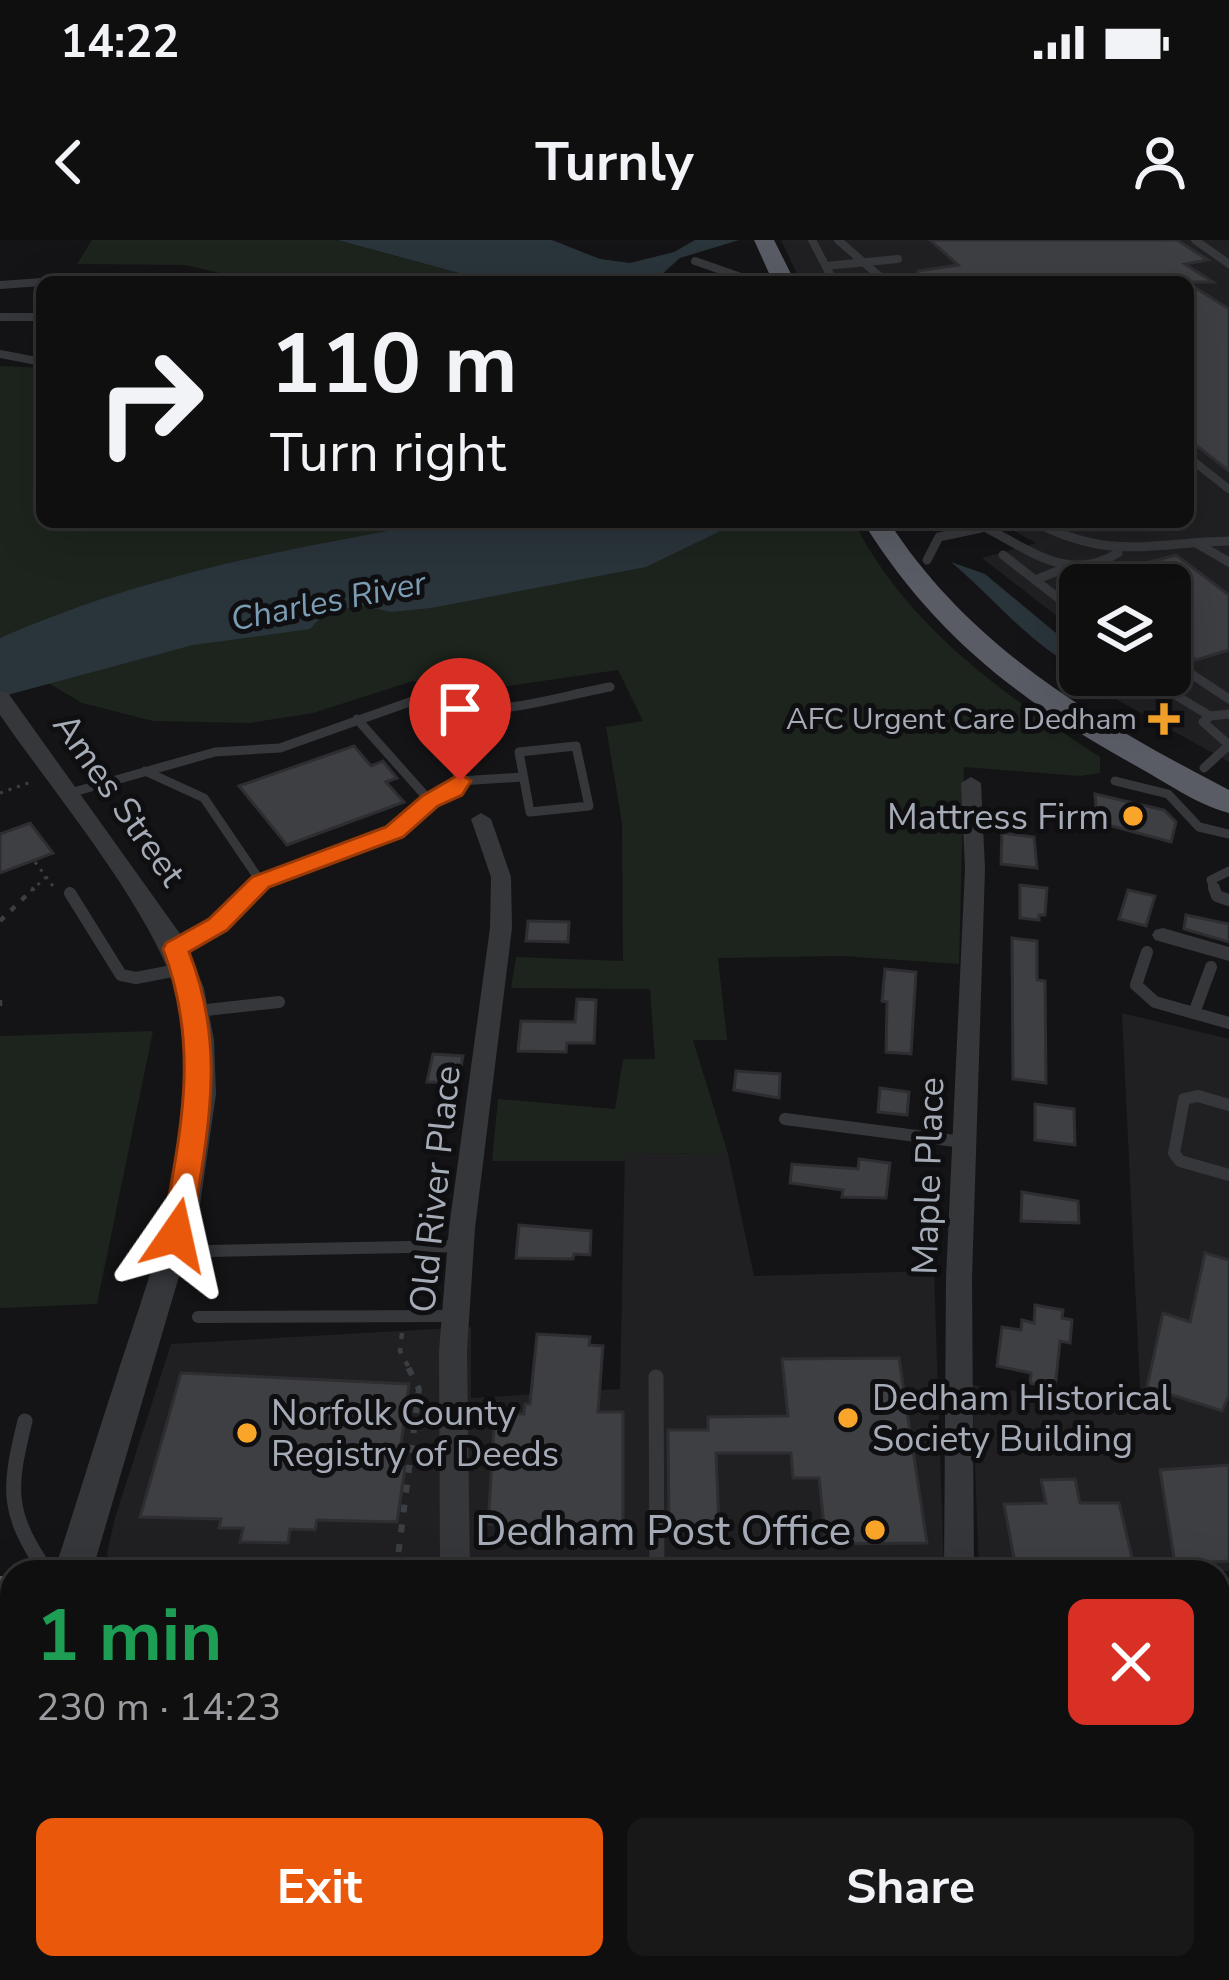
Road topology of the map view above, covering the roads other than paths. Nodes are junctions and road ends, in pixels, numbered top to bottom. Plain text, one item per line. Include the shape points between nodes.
1 (764, 240) edge
2 (812, 240) edge
3 (838, 240) edge
4 (1195, 240) edge
5 (741, 248) dead end
6 (898, 259) dead end
7 (695, 261) dead end
8 (865, 263) junction
9 (1229, 264) edge
10 (826, 266) junction
11 (738, 276) edge
12 (746, 276) edge
13 (781, 276) edge
14 (831, 276) edge
15 (879, 276) edge
16 (36, 283) edge
17 (0, 286) edge
18 (0, 317) edge
19 (36, 317) edge
20 (0, 354) edge
21 (36, 361) edge
22 (1194, 462) edge
23 (1229, 489) edge
24 (880, 528) edge
25 (907, 528) edge
26 (988, 528) joint
27 (1046, 528) edge
28 (1229, 541) edge
29 (1195, 542) junction
30 (1118, 553) junction
31 (1003, 555) dead end
32 (927, 560) junction
33 (1229, 562) edge
34 (1084, 564) edge
35 (1059, 565) edge
36 (1059, 571) edge
37 (1035, 580) junction
38 (1059, 599) edge
39 (1191, 674) edge
40 (610, 687) dead end
41 (1178, 696) dead end
42 (0, 699) edge
43 (1229, 699) edge
44 (432, 706) junction
45 (1229, 713) edge
46 (1210, 716) junction
47 (357, 719) junction
48 (144, 771) junction
49 (1216, 774) edge
50 (523, 777) junction
51 (460, 781) junction
52 (1115, 781) dead end
53 (971, 783) dead end
54 (63, 784) junction
55 (430, 801) junction
56 (1229, 803) edge
57 (481, 819) dead end
58 (1229, 834) edge
59 (1229, 871) edge
60 (261, 882) junction
61 (70, 893) road end
62 (1229, 900) edge
63 (1155, 944) joint
64 (180, 959) junction
65 (1220, 960) edge
66 (279, 1002) dead end
67 (196, 1011) junction
68 (1194, 1013) junction
69 (1229, 1023) edge
70 (1229, 1105) edge
71 (785, 1119) dead end
72 (964, 1142) junction
73 (1229, 1174) edge
74 (461, 1246) junction
75 (210, 1251) dead end
76 (455, 1316) junction
77 (198, 1317) dead end
78 (656, 1377) dead end
79 (26, 1421) dead end
80 (38, 1560) edge
81 (77, 1560) edge
82 (455, 1560) edge
83 (657, 1560) edge
84 (959, 1560) edge

1 - 13 highway
2 - 10 lane
3 - 8 lane
4 - 9 lane
5 - 12 highway
6 - 8 lane
7 - 11 lane
8 - 10 lane
8 - 15 lane
10 - 14 lane
16 - 17 lane
18 - 19 street
20 - 21 lane
22 - 23 lane
24 - 56 highway via 931,601 1001,665 1095,730
25 - 32 highway
26 - 32 lane via 939,537
26 - 35 lane
27 - 30 lane
28 - 29 lane
29 - 30 lane
29 - 33 lane
30 - 34 lane
31 - 37 lane
32 - 49 highway via 985,624 1043,671
36 - 37 lane
37 - 38 lane
39 - 43 lane
40 - 44 lane via 476,710
41 - 46 lane
42 - 54 street, Ames Street
44 - 47 lane via 418,699
44 - 51 lane
45 - 46 lane
46 - 49 lane via 1203,722 1229,745
47 - 48 lane via 280,748 215,752
47 - 55 lane
48 - 54 lane
48 - 60 lane via 204,798
50 - 50 lane via 519,752 577,746 589,806 530,812
50 - 51 lane
51 - 55 lane
52 - 58 lane via 1168,794 1199,827
53 - 72 street, Maple Place
54 - 64 street, Ames Street
55 - 60 lane via 394,832
57 - 74 street, Old River Place via 501,877 501,928
59 - 62 lane via 1211,880 1217,896
60 - 64 lane
61 - 64 lane via 121,975 146,977
63 - 65 street
63 - 68 lane via 1139,992
64 - 67 street, Ames Street
65 - 68 lane
66 - 67 lane
67 - 81 street, Ames Street via 200,1092 176,1235
68 - 69 lane
70 - 73 lane via 1184,1099 1174,1154
71 - 72 lane
72 - 84 street, Maple Place
74 - 75 lane
74 - 76 street, Old River Place
76 - 77 lane
76 - 82 street, Old River Place
78 - 83 lane
79 - 80 lane via 8,1509

